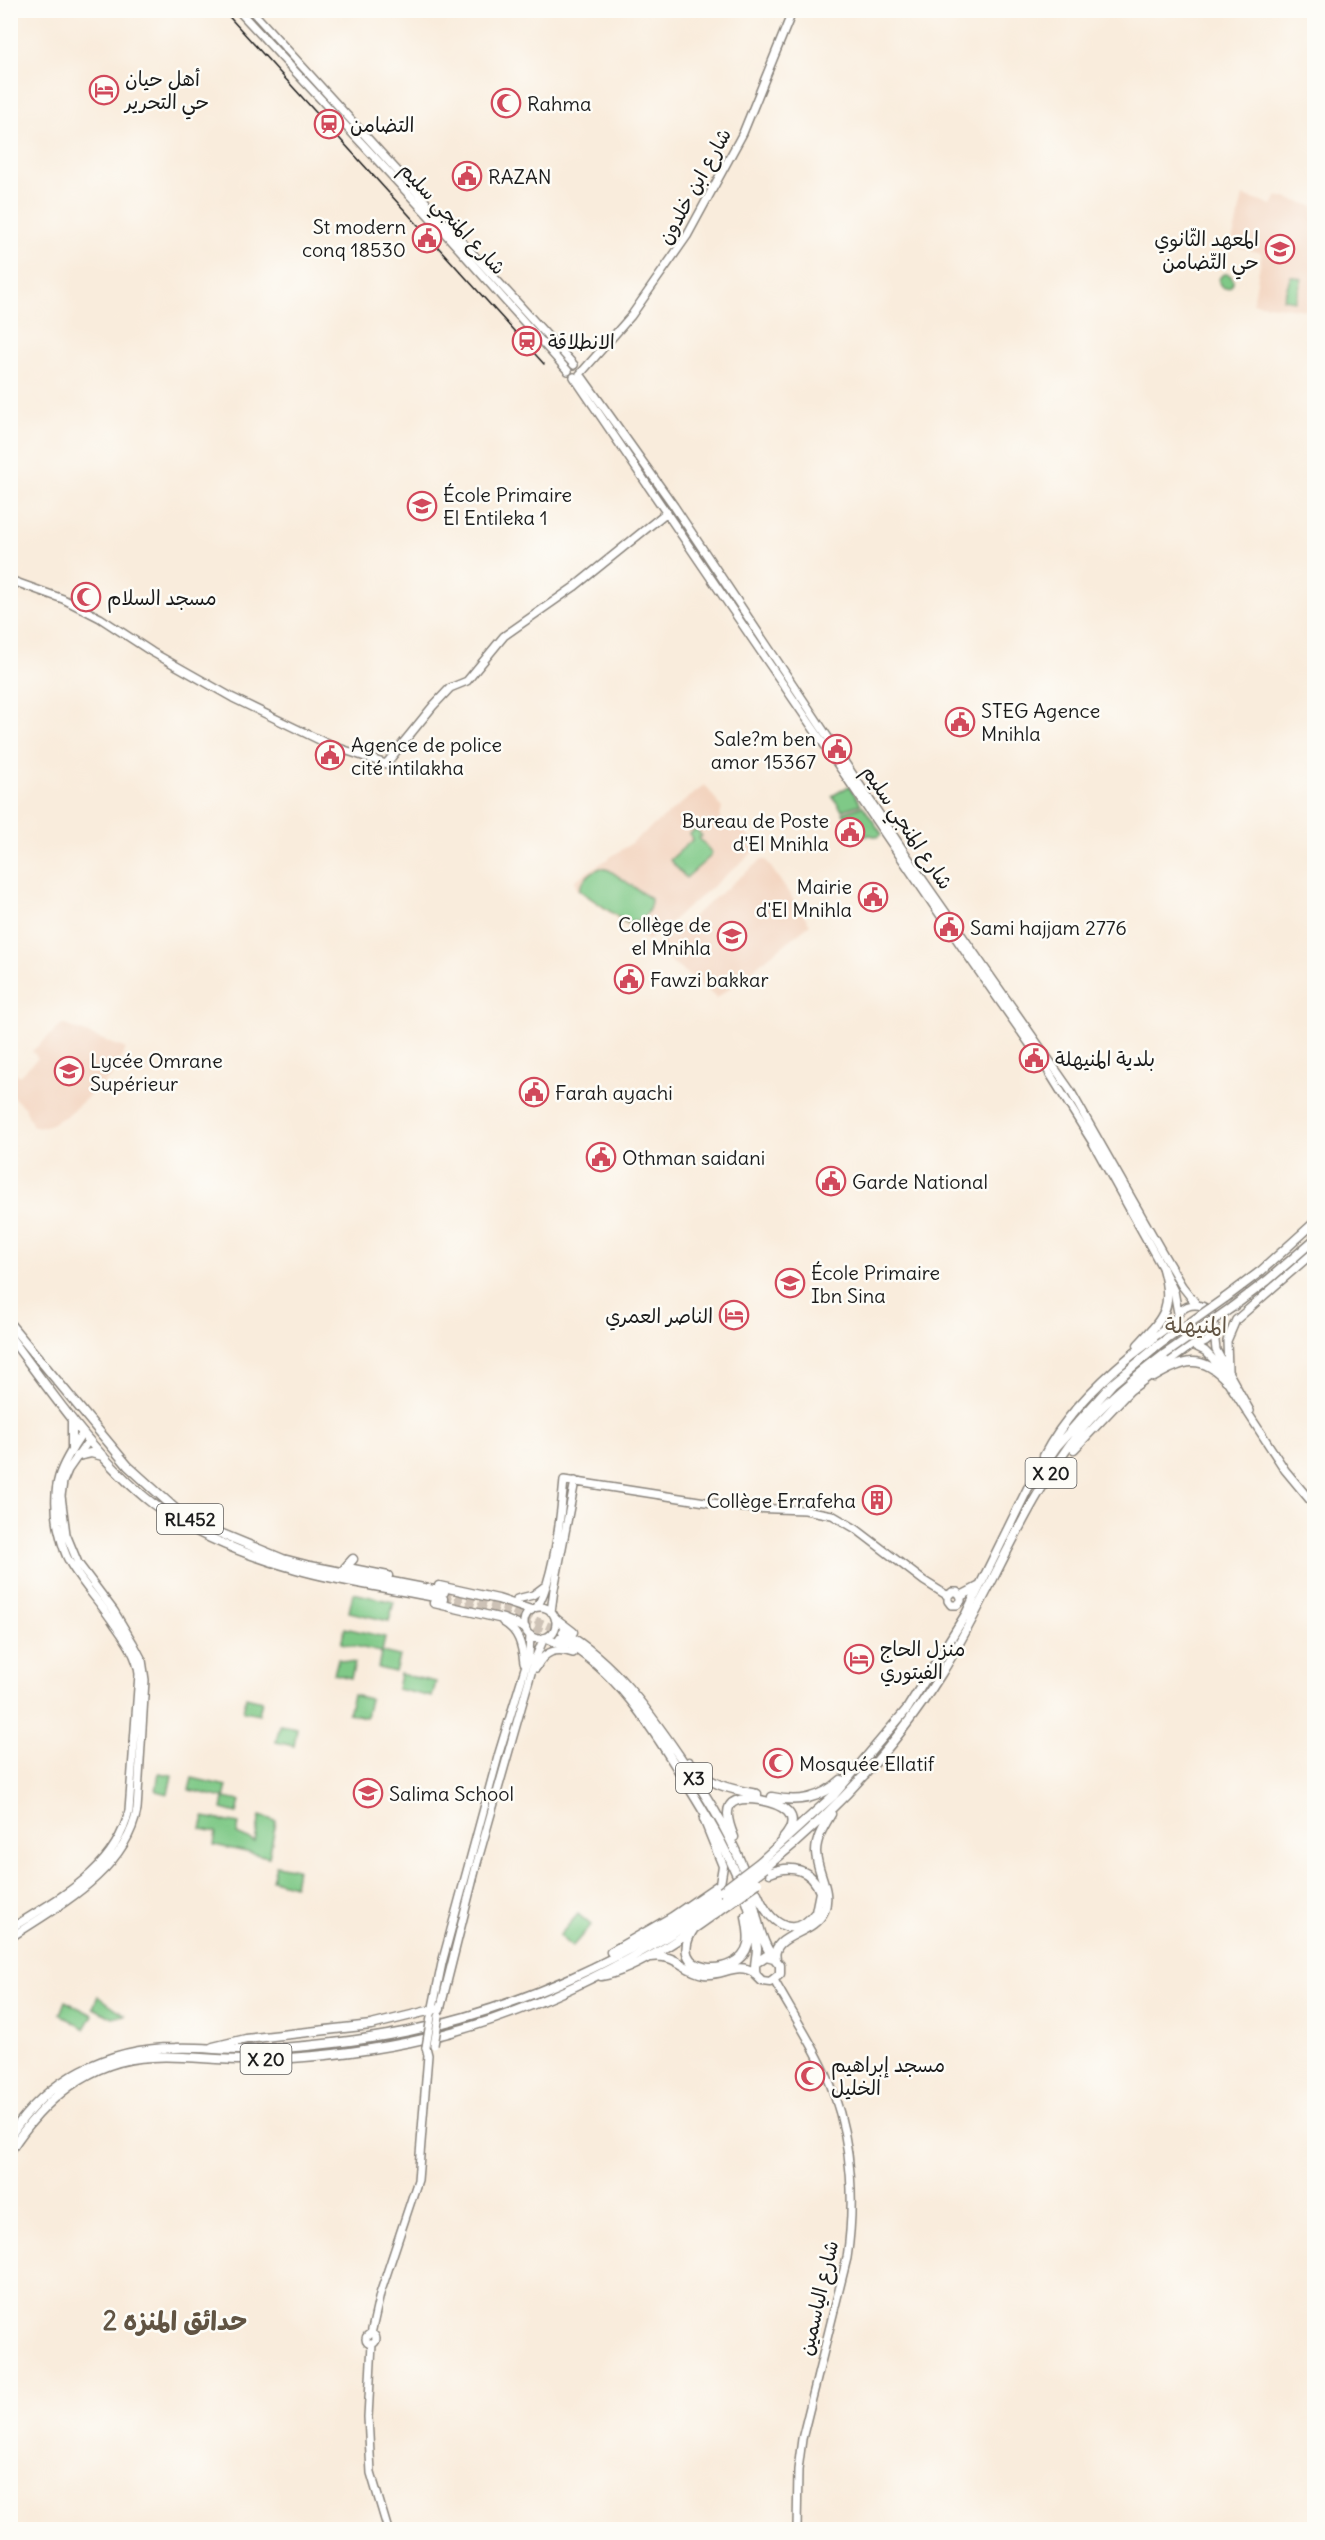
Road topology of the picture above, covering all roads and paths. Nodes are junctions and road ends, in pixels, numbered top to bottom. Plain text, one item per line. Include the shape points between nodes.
1 (238, 10) edge
2 (251, 10) edge
3 (793, 10) edge
4 (576, 371) junction
5 (667, 512) junction
6 (10, 580) edge
7 (1314, 1223) edge
8 (1314, 1240) edge
9 (1314, 1252) edge
10 (1163, 1269) junction
11 (1197, 1305) junction
12 (1177, 1316) junction
13 (10, 1324) edge
14 (1214, 1332) junction
15 (10, 1337) edge
16 (1193, 1346) junction
17 (1228, 1370) junction
18 (1111, 1373) junction
19 (1226, 1380) junction
20 (1122, 1399) junction
21 (71, 1415) junction
22 (1258, 1426) junction
23 (90, 1433) junction
24 (75, 1452) junction
25 (105, 1457) junction
26 (575, 1481) junction
27 (1042, 1486) junction
28 (1028, 1488) junction
29 (1314, 1505) edge
30 (269, 1554) junction
31 (353, 1558) dead end
32 (383, 1565) dead end
33 (345, 1568) junction
34 (363, 1571) junction
35 (347, 1580) junction
36 (546, 1584) junction
37 (980, 1585) junction
38 (948, 1596) junction
39 (961, 1596) junction
40 (517, 1599) dead end
41 (534, 1609) junction
42 (554, 1616) junction
43 (492, 1617) junction
44 (527, 1631) junction
45 (545, 1638) junction
46 (573, 1653) junction
47 (525, 1668) junction
48 (530, 1677) junction
49 (652, 1716) junction
50 (660, 1728) junction
51 (658, 1738) junction
52 (869, 1753) junction
53 (697, 1799) junction
54 (836, 1803) junction
55 (765, 1868) junction
56 (744, 1869) junction
57 (745, 1897) junction
58 (725, 1903) junction
59 (695, 1928) junction
60 (10, 1929) edge
61 (10, 1938) edge
62 (775, 1959) junction
63 (640, 1960) junction
64 (756, 1963) junction
65 (755, 1973) junction
66 (594, 1977) junction
67 (774, 1980) junction
68 (525, 1997) junction
69 (435, 2013) junction
70 (204, 2049) junction
71 (10, 2136) edge
72 (10, 2151) edge
73 (388, 2529) edge
74 (797, 2529) edge

1 - 4 street, شارع المنجي سليم
2 - 4 street, شارع المنجي سليم
3 - 4 street, شارع ابن خلدون via 743,133 693,226 631,316 594,360
4 - 5 street, شارع المنجي سليم
4 - 11 street, شارع المنجي سليم via 674,506 921,877 1070,1090 1182,1286
5 - 6 street via 504,636 466,681 450,688 433,706 386,764 330,745 233,698 63,598
5 - 10 street, شارع المنجي سليم via 1064,1094
7 - 28 highway, X 20, bridge via 1261,1271 1112,1384 1074,1425
8 - 27 highway, X 20, bridge via 1268,1280 1122,1388 1082,1430
9 - 17 street via 1236,1320 1227,1341
10 - 12 street, شارع المنجي سليم via 1174,1292
10 - 18 highway via 1168,1288 1166,1312
11 - 12 street via 1186,1306
11 - 14 street via 1212,1314
12 - 16 street via 1177,1336
12 - 18 highway, X 20
13 - 23 highway, RL452
14 - 16 street via 1207,1342
14 - 17 street via 1216,1350
15 - 21 highway, RL452
16 - 19 street via 1209,1355
16 - 20 highway, X 20
17 - 22 street
18 - 28 highway, X 20 via 1065,1422
19 - 20 highway via 1206,1364 1183,1362
19 - 22 street
20 - 27 highway, X 20
21 - 23 highway, RL452
21 - 24 highway
22 - 29 street via 1285,1470
23 - 24 street
23 - 25 highway, RL452
23 - 30 highway, RL452 via 110,1446 180,1513
24 - 25 highway
24 - 60 street via 60,1469 56,1485 64,1550 122,1635 138,1669 130,1804 122,1830 96,1870 84,1882
24 - 61 street via 61,1489 67,1540 78,1563 130,1638 145,1671 137,1810 132,1826 99,1875
25 - 35 highway, RL452 via 150,1501 198,1532 267,1561
26 - 36 street via 564,1480
26 - 38 street via 744,1508 832,1515
26 - 42 street
27 - 54 highway, X 20 via 941,1674 914,1714
28 - 37 highway, X 20
30 - 33 highway
30 - 35 highway, RL452 via 443,1596
31 - 33 highway
32 - 34 highway
33 - 34 highway
34 - 41 highway
35 - 43 highway
36 - 40 street via 533,1595
36 - 41 street
37 - 39 highway
37 - 52 highway, X 20 via 920,1690
38 - 39 street via 954,1592
38 - 39 street via 954,1605 961,1601
41 - 42 street via 545,1608
41 - 44 street via 525,1620
42 - 45 street via 555,1628
42 - 49 highway via 614,1664 642,1696
43 - 44 highway
43 - 47 street via 517,1635
44 - 45 street
44 - 47 street via 530,1648
45 - 46 highway
45 - 48 street
46 - 48 street via 547,1652
46 - 51 highway via 603,1677
47 - 69 street via 442,1963
48 - 69 street
49 - 50 highway, X3
49 - 51 highway, X3 via 608,1665 561,1635 609,1675
50 - 52 highway via 696,1771 715,1784 789,1800 814,1797 837,1784
50 - 56 highway, X3 via 714,1810
51 - 53 highway, X3
52 - 55 highway, X 20
53 - 57 highway, X3 via 723,1844
53 - 68 highway via 723,1866 720,1884 637,1937
54 - 55 highway, X 20
54 - 62 highway via 817,1846 826,1893 824,1909 816,1923 778,1944
55 - 56 highway via 795,1868 813,1879 820,1899 812,1917 795,1926 771,1919
55 - 56 highway via 788,1833 790,1815 779,1804 744,1798 729,1806 726,1814
55 - 58 highway, X 20, bridge
55 - 58 highway, bridge via 758,1883
55 - 68 highway, X 20, bridge via 628,1949
56 - 62 highway, X3 via 763,1940
57 - 59 highway via 749,1939 746,1950 735,1961 709,1969 693,1963 687,1946
57 - 64 highway, X3 via 754,1929
58 - 59 highway
58 - 66 highway, X 20
59 - 63 highway
62 - 64 highway via 766,1956
62 - 67 highway via 780,1970
63 - 65 highway via 665,1957 706,1974 738,1968
63 - 66 highway via 614,1973
64 - 65 highway
65 - 67 highway via 762,1981
66 - 72 highway, X 20 via 489,2020 410,2042 305,2057 152,2057 121,2062 84,2077 54,2098 31,2121
67 - 74 street, شارع الياسمين via 834,2095 851,2184 847,2258 802,2439
68 - 70 highway, X 20 via 408,2031 298,2046
69 - 70 highway via 371,2025 246,2039
69 - 73 street, bridge via 418,2180 380,2294 371,2334 376,2339 372,2344 368,2417 370,2473
70 - 71 highway, X 20 via 152,2049 92,2064 46,2094

